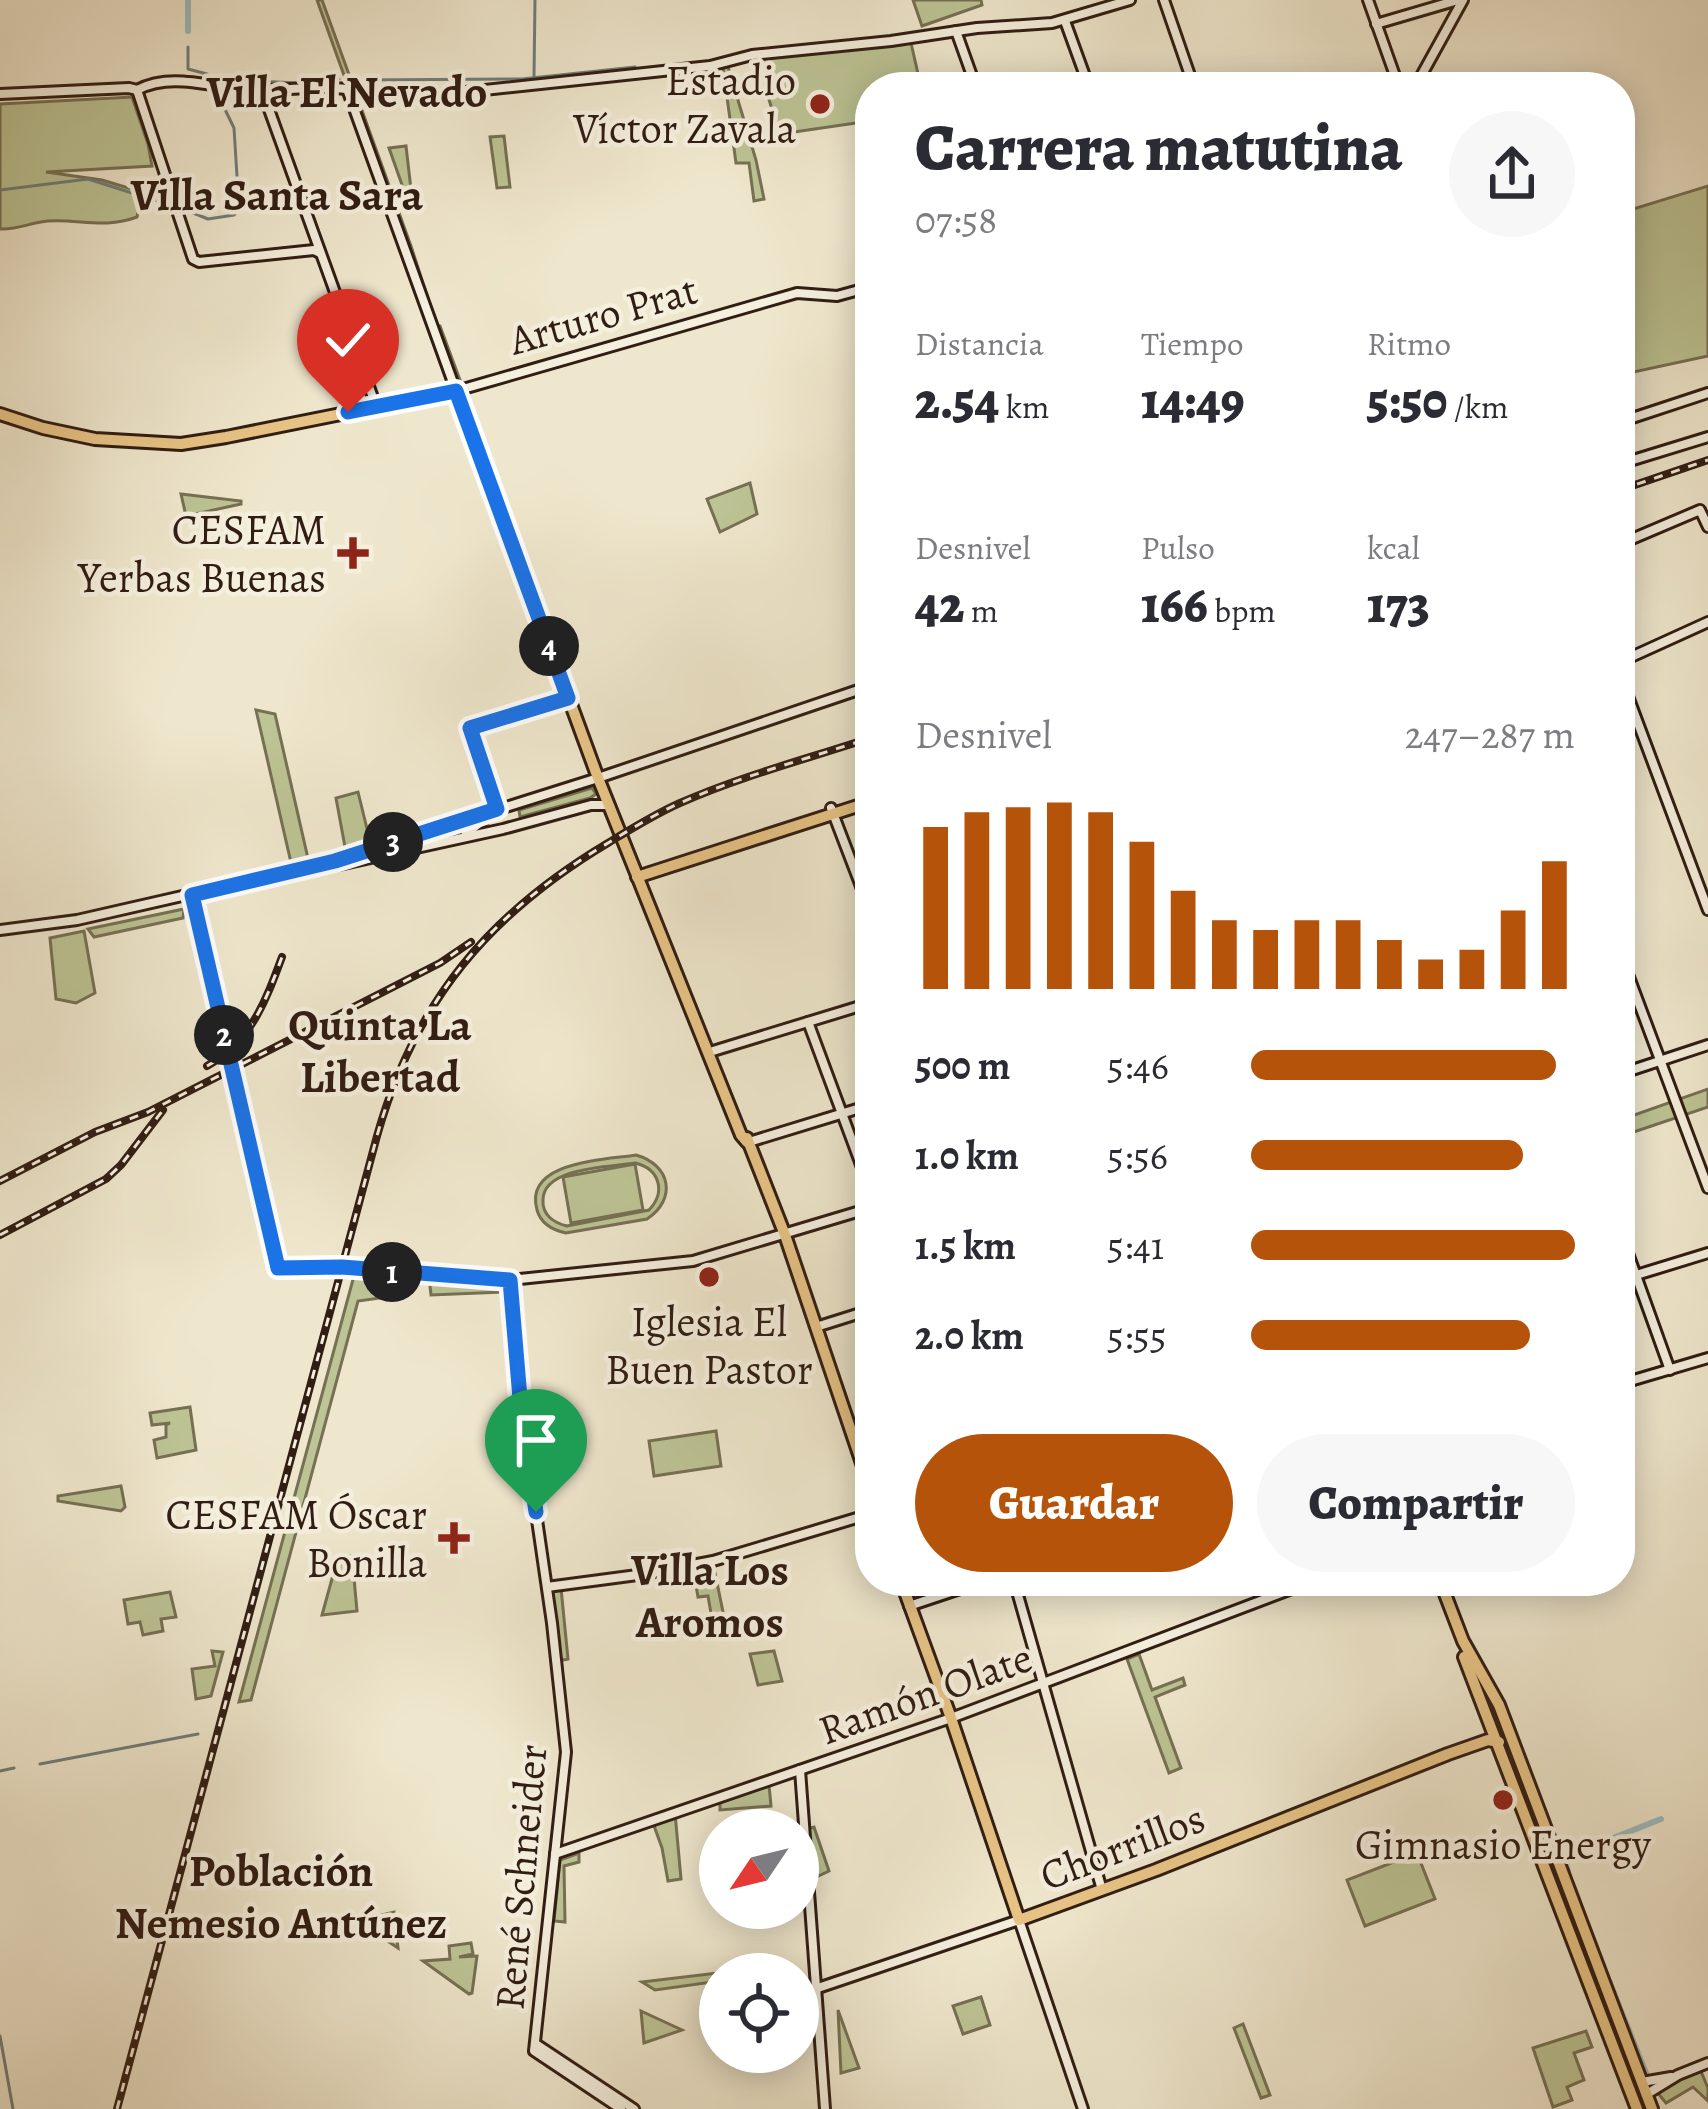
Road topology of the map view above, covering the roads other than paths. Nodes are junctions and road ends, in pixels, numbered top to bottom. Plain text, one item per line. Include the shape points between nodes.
1 (1130, 0) edge
2 (1164, 0) edge
3 (1368, 0) edge
4 (1460, 0) edge
5 (1065, 21) junction
6 (1376, 25) junction
7 (956, 31) junction
8 (971, 72) edge
9 (1084, 72) edge
10 (1190, 72) edge
11 (1394, 72) edge
12 (1423, 72) edge
13 (347, 89) junction
14 (137, 90) junction
15 (262, 90) junction
16 (3, 94) edge
17 (321, 254) junction
18 (855, 291) edge
19 (456, 391) junction
20 (1708, 393) edge
21 (376, 406) junction
22 (0, 414) edge
23 (1635, 414) edge
24 (1708, 437) edge
25 (1635, 459) edge
26 (1708, 527) edge
27 (1635, 538) edge
28 (1708, 622) edge
29 (1635, 655) edge
30 (855, 691) edge
31 (568, 698) junction
32 (1635, 715) edge
33 (598, 778) junction
34 (855, 803) edge
35 (608, 805) junction
36 (497, 809) junction
37 (832, 811) junction
38 (460, 838) junction
39 (855, 869) edge
40 (637, 877) junction
41 (217, 889) junction
42 (192, 895) junction
43 (1708, 910) edge
44 (0, 930) edge
45 (1635, 994) edge
46 (855, 1008) edge
47 (808, 1022) junction
48 (1708, 1045) edge
49 (711, 1053) junction
50 (1660, 1061) junction
51 (1635, 1069) edge
52 (855, 1110) edge
53 (842, 1114) junction
54 (747, 1142) junction
55 (855, 1149) edge
56 (1708, 1188) edge
57 (855, 1213) edge
58 (785, 1235) junction
59 (1708, 1253) edge
60 (1635, 1270) edge
61 (1637, 1275) junction
62 (510, 1280) junction
63 (855, 1315) edge
64 (816, 1327) junction
65 (1708, 1358) edge
66 (1670, 1370) junction
67 (1635, 1380) edge
68 (855, 1443) edge
69 (855, 1518) edge
70 (547, 1587) junction
71 (906, 1596) edge
72 (939, 1596) edge
73 (1018, 1596) edge
74 (1273, 1596) edge
75 (1444, 1596) edge
76 (909, 1606) junction
77 (1480, 1679) junction
78 (1044, 1683) junction
79 (951, 1718) junction
80 (1502, 1737) junction
81 (800, 1770) junction
82 (556, 1854) junction
83 (1565, 1878) junction
84 (1552, 1882) junction
85 (1102, 1890) junction
86 (1019, 1920) junction
87 (813, 1953) edge
88 (819, 1988) edge
89 (819, 2042) edge
90 (534, 2047) junction
91 (1708, 2063) edge
92 (1644, 2088) junction
93 (1635, 2103) edge
94 (621, 2109) edge
95 (634, 2109) edge
96 (824, 2109) edge
97 (1083, 2109) edge
98 (1652, 2109) edge

1 - 5 street
2 - 10 street
3 - 6 street
4 - 6 street
4 - 12 street
5 - 7 street
5 - 9 street
6 - 11 street
7 - 8 street
7 - 13 street via 381,101
13 - 15 street
13 - 19 street
14 - 15 street via 158,81
14 - 16 street
14 - 17 street via 190,254 199,262
15 - 17 street
17 - 21 street
18 - 19 street, Arturo Prat via 797,293
19 - 21 main road, Arturo Prat
19 - 31 main road
20 - 23 street
21 - 22 main road, Arturo Prat via 181,444 78,436
24 - 25 street
26 - 27 street via 1700,510
28 - 29 street
30 - 33 street
31 - 33 main road
31 - 36 street via 470,728
32 - 43 street
33 - 35 main road
33 - 36 street
34 - 37 main road
35 - 38 street
35 - 40 main road
36 - 38 street
36 - 41 street
37 - 39 street
37 - 40 main road
38 - 41 street
40 - 49 main road
41 - 42 street
42 - 44 street
42 - 62 street via 278,1268
45 - 50 street
46 - 47 street
47 - 49 street
47 - 53 street
48 - 50 street
49 - 54 main road
50 - 51 street
50 - 56 street
52 - 53 street
53 - 54 street
53 - 55 street
54 - 58 main road
57 - 58 street
58 - 62 street via 699,1261
58 - 64 main road
59 - 61 street
60 - 61 street
61 - 66 street
62 - 70 street, René Schneider
63 - 64 street
64 - 68 main road
65 - 66 street
66 - 67 street
69 - 70 street via 713,1561
70 - 82 street, René Schneider via 566,1752
71 - 76 main road
72 - 76 street
73 - 78 street
74 - 78 street, Ramón Olate
75 - 77 main road
76 - 79 main road
77 - 80 main road
77 - 80 main road
78 - 79 street, Ramón Olate
78 - 85 street
79 - 81 street, Ramón Olate
79 - 86 main road
80 - 83 main road
80 - 84 main road
80 - 85 main road, Chorrillos
81 - 82 street, Ramón Olate
81 - 87 street
82 - 90 street, René Schneider
83 - 84 main road
83 - 92 main road
84 - 93 main road
85 - 86 main road, Chorrillos
86 - 88 street, Chorrillos
86 - 97 street
89 - 96 street
90 - 94 street
90 - 95 street
91 - 92 street
92 - 93 main road
92 - 98 main road

